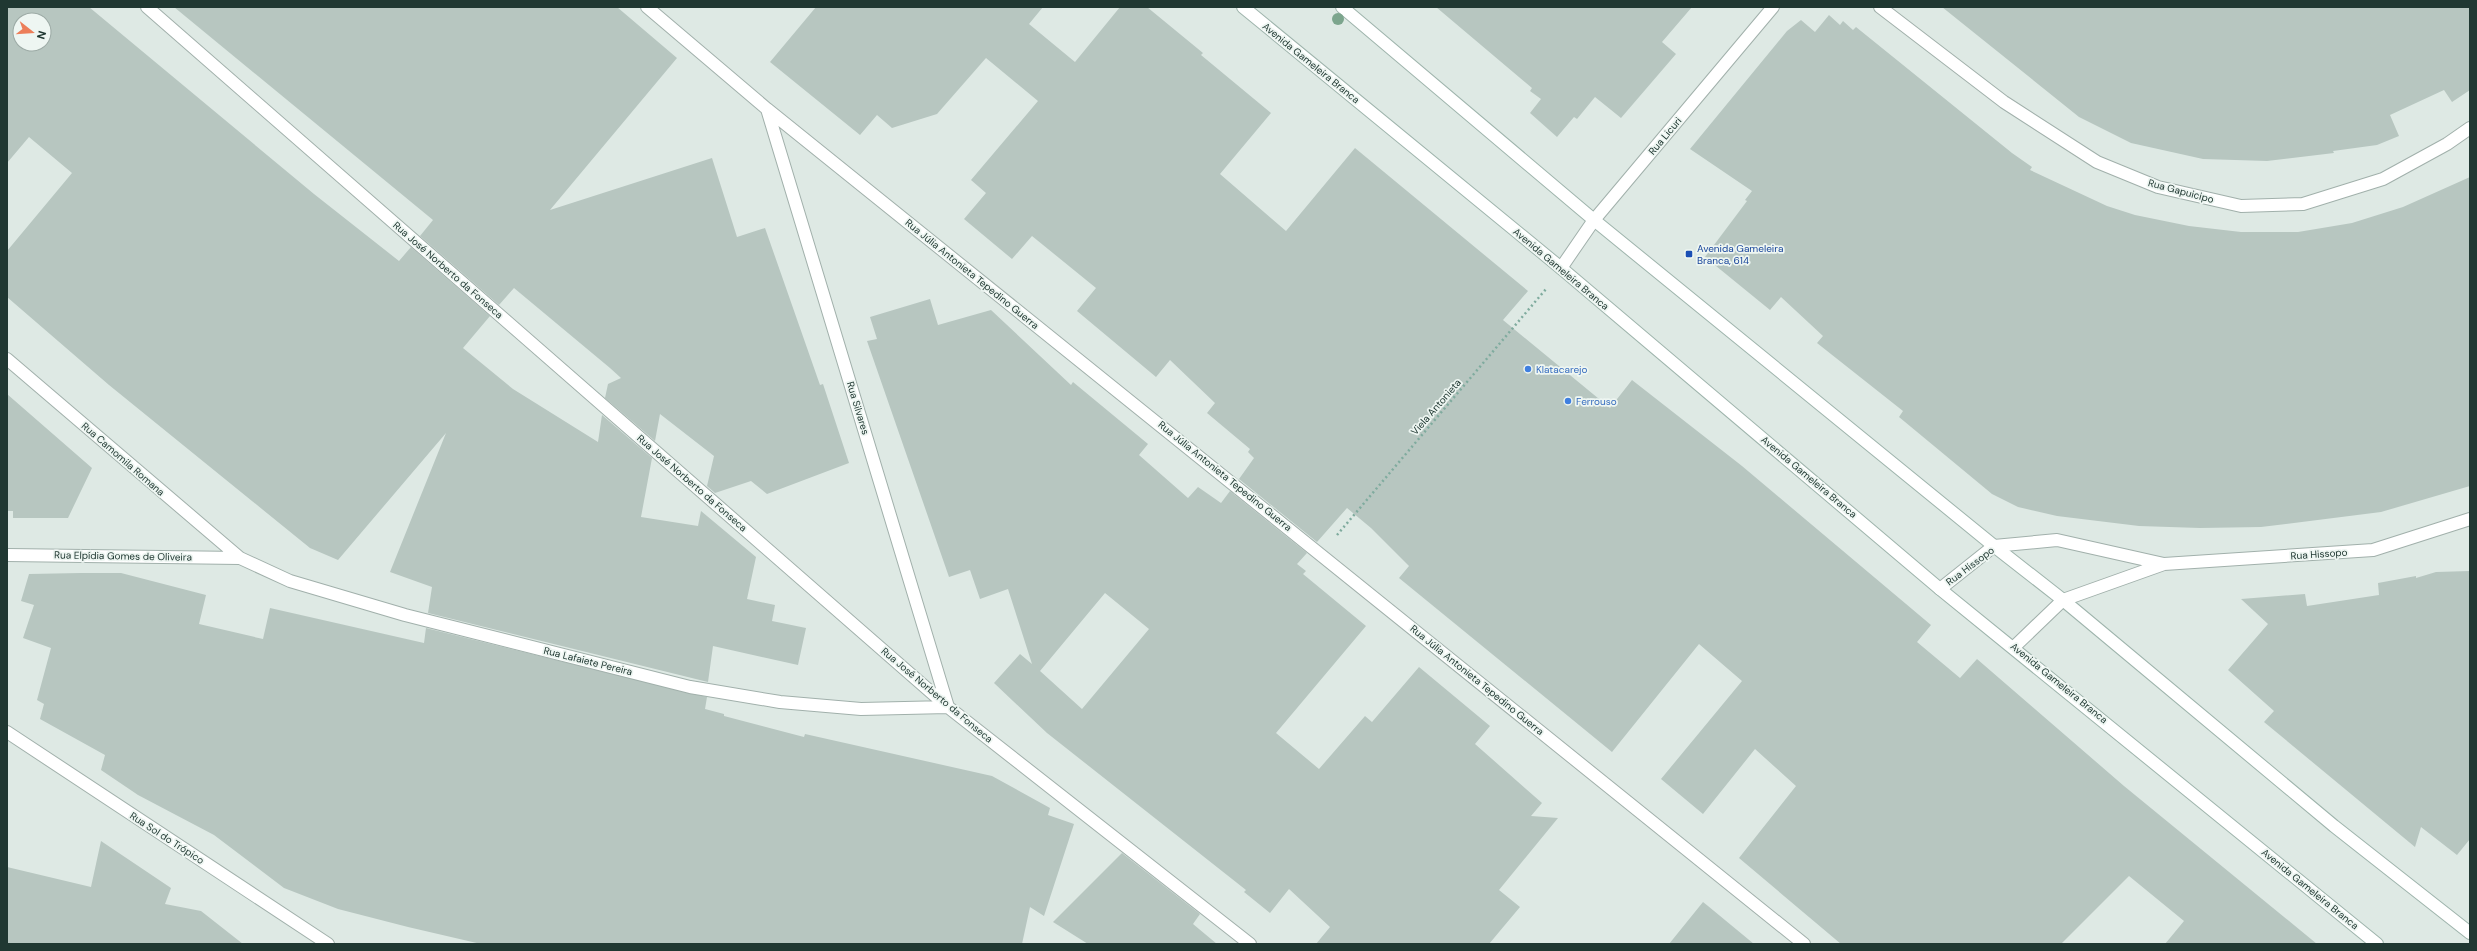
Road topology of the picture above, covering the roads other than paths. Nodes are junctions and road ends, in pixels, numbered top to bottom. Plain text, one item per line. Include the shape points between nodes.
1 (147, 7) edge
2 (647, 7) edge
3 (1244, 7) edge
4 (1342, 7) edge
5 (1773, 7) edge
6 (1880, 7) edge
7 (767, 109) junction
8 (2470, 128) edge
9 (1594, 220) junction
10 (1561, 268) junction
11 (7, 359) edge
12 (2470, 519) edge
13 (1994, 546) junction
14 (7, 554) edge
15 (240, 558) junction
16 (2164, 564) junction
17 (1940, 589) junction
18 (2063, 600) junction
19 (2014, 646) junction
20 (948, 707) junction
21 (7, 732) edge
22 (2470, 934) edge
23 (328, 944) edge
24 (1250, 944) edge
25 (1804, 944) edge
26 (2377, 944) edge

1 - 20 street, Rua José Norberto da Fonseca
2 - 7 street, Rua Júlia Antonieta Tepedino Guerra
3 - 10 street, Avenida Gameleira Branca
4 - 9 street
5 - 9 street, Rua Licuri
6 - 8 street, Rua Gapuicipo via 2004,102 2097,162 2158,187 2241,206 2303,204 2384,179 2447,144
7 - 20 street, Rua Silvares
7 - 25 street, Rua Júlia Antonieta Tepedino Guerra
9 - 10 street, Rua Licuri
9 - 13 street
10 - 17 street, Avenida Gameleira Branca
11 - 15 street, Rua Camomila Romana
12 - 16 street, Rua Hissopo via 2373,550
13 - 16 street, Rua Hissopo via 2057,540
13 - 17 street, Rua Hissopo
13 - 18 street
14 - 15 street, Rua Elpídia Gomes de Oliveira
15 - 20 street, Rua Lafaiete Pereira via 290,581 341,597 690,687 780,702 861,709
16 - 18 street, Rua Hissopo
17 - 19 street, Avenida Gameleira Branca
18 - 19 street, Rua Hissopo
18 - 22 street via 2334,826
19 - 26 street, Avenida Gameleira Branca
20 - 24 street, Rua José Norberto da Fonseca
21 - 23 street, Rua Sol do Trópico

